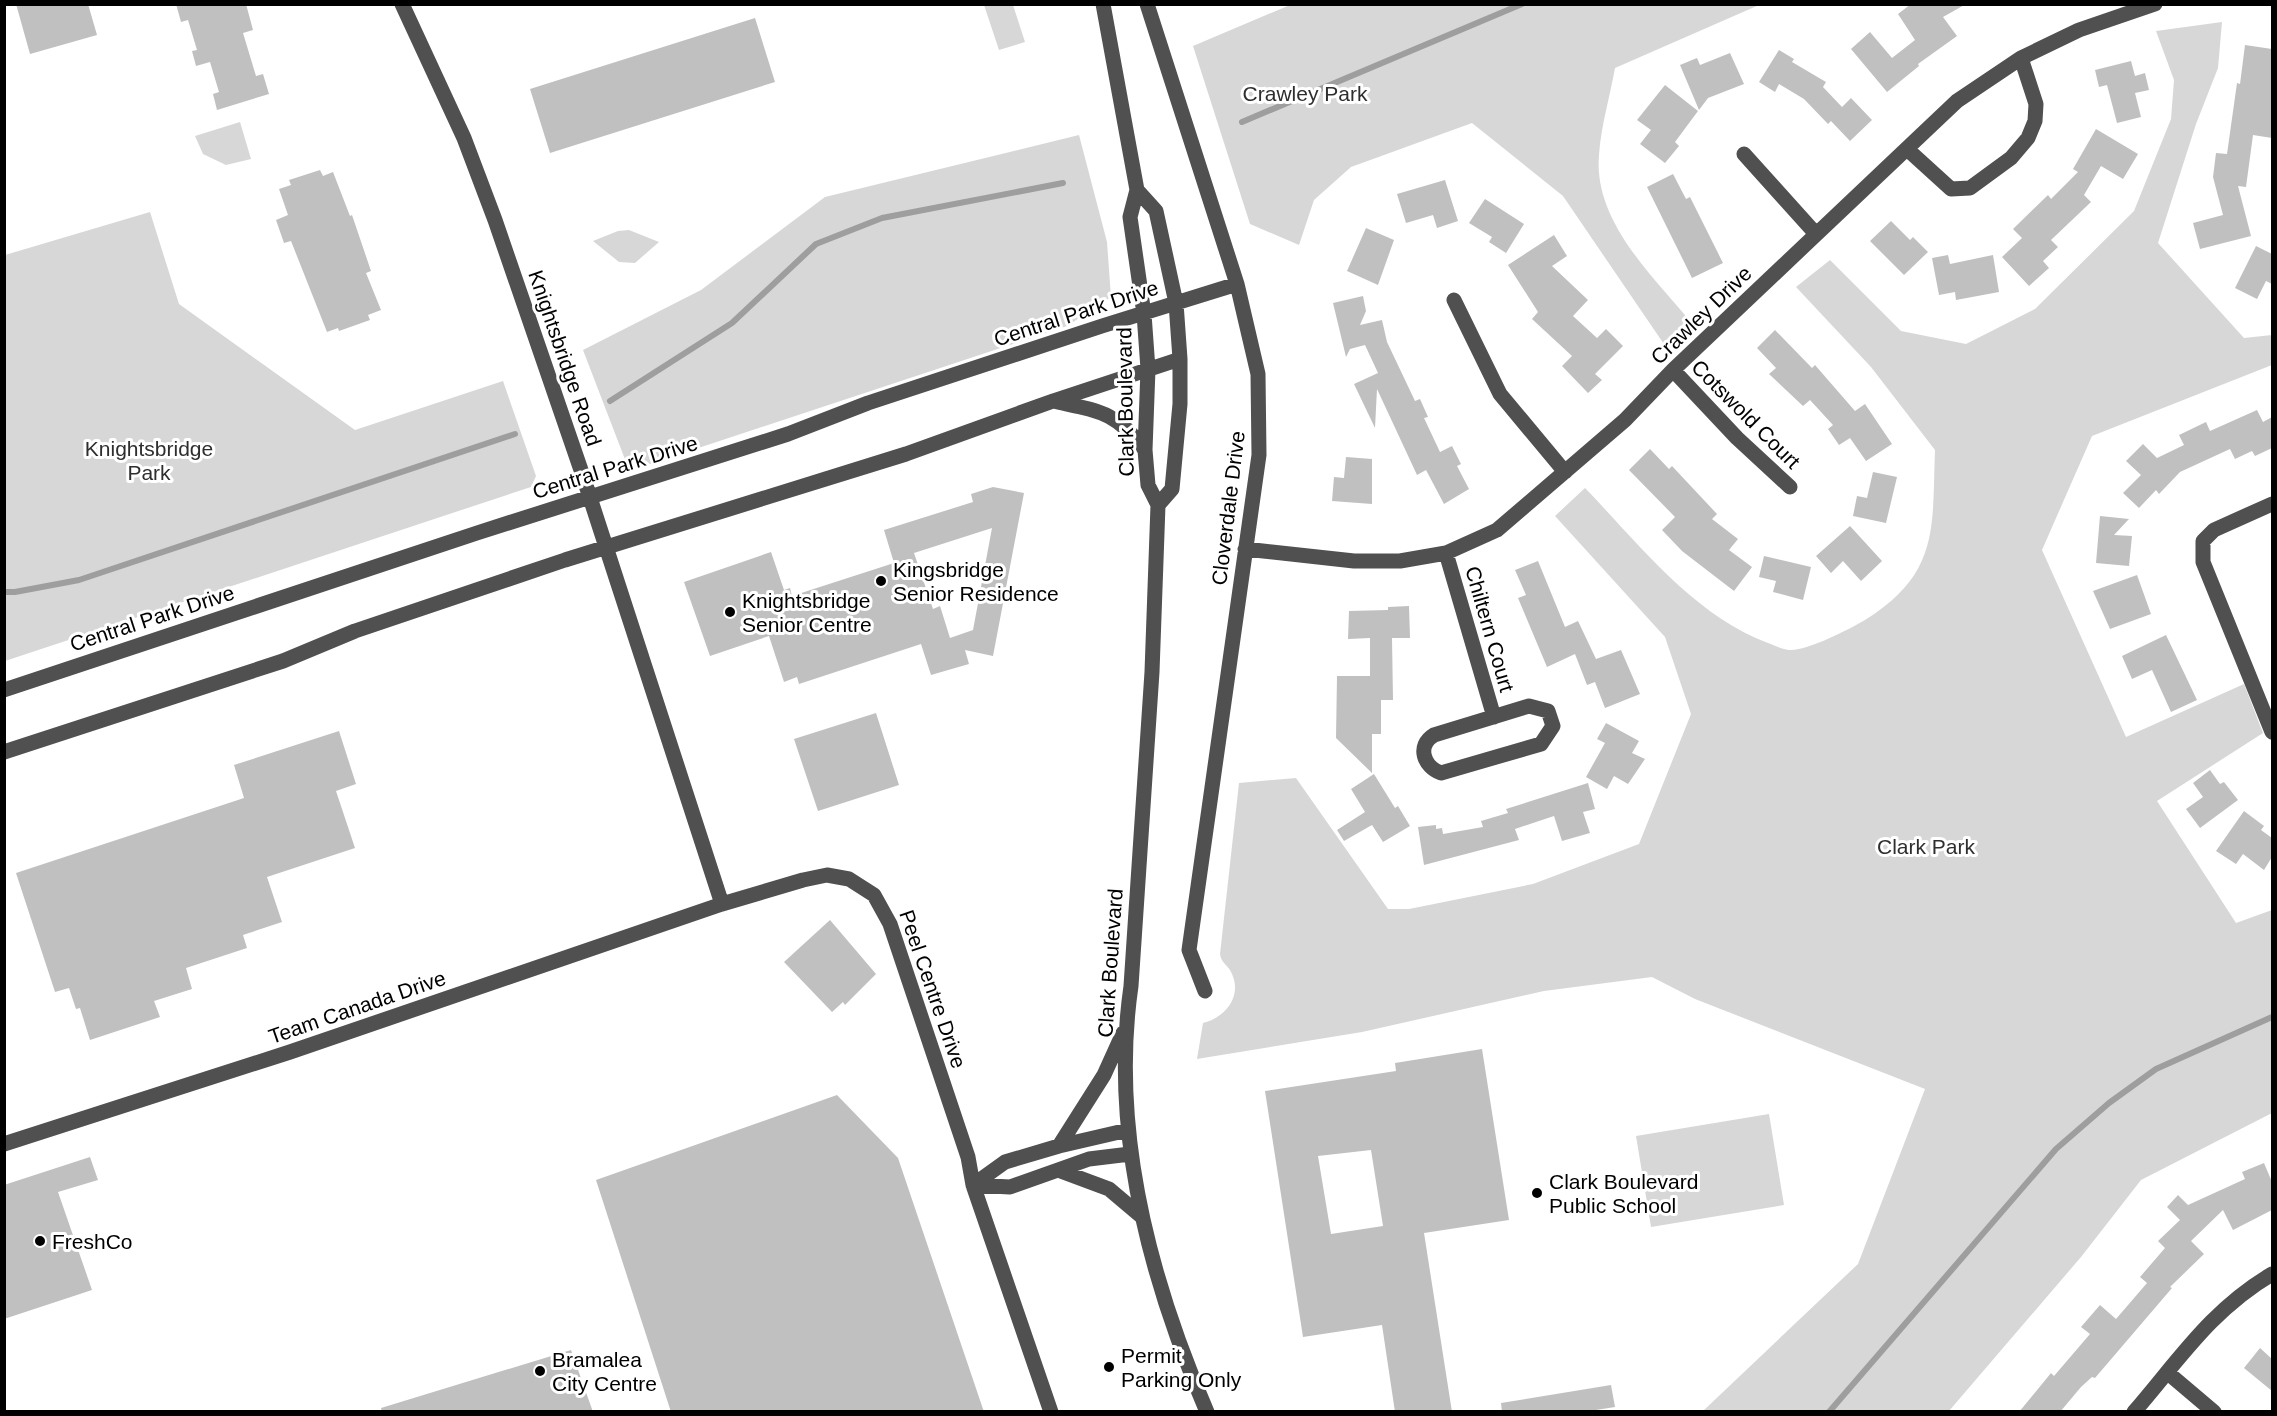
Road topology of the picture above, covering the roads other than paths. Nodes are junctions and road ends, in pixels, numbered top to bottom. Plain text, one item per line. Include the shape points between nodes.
1 (402, 4) edge
2 (1103, 4) edge
3 (1147, 4) edge
4 (2155, 4) edge
5 (2021, 58) junction
6 (1907, 149) junction
7 (1744, 154) dead end
8 (1137, 190) junction
9 (1816, 234) junction
10 (1238, 284) junction
11 (1454, 300) dead end
12 (1176, 303) junction
13 (1144, 314) junction
14 (1180, 359) junction
15 (1148, 369) junction
16 (1673, 370) junction
17 (1053, 401) junction
18 (1144, 450) junction
19 (1565, 472) junction
20 (1790, 487) dead end
21 (589, 497) junction
22 (2272, 504) edge
23 (1158, 505) junction
24 (604, 547) junction
25 (1245, 549) junction
26 (1446, 553) junction
27 (4, 690) edge
28 (1494, 717) junction
29 (2272, 732) edge
30 (4, 752) edge
31 (722, 904) junction
32 (1205, 991) dead end
33 (1125, 1030) junction
34 (1128, 1130) junction
35 (4, 1144) edge
36 (1059, 1146) junction
37 (1130, 1154) junction
38 (1058, 1170) junction
39 (973, 1185) junction
40 (1141, 1216) junction
41 (2272, 1274) edge
42 (2168, 1373) junction
43 (1051, 1412) edge
44 (1208, 1412) edge
45 (2134, 1412) edge
46 (2214, 1412) edge

1 - 21 street, Knightsbridge Road via 464,138
2 - 8 street, Clark Boulevard
3 - 10 street, Cloverdale Drive
4 - 5 street, Crawley Drive via 2079,30
5 - 6 street, Crawley Drive via 1957,101
5 - 6 street via 2037,104 2036,121 2011,158 1970,188 1951,189
6 - 9 street, Crawley Drive
7 - 9 street
8 - 12 street, Clark Boulevard via 1156,211
8 - 13 street, Clark Boulevard via 1130,217
9 - 16 street, Crawley Drive
10 - 12 street, Central Park Drive
10 - 25 street, Cloverdale Drive via 1259,391 1258,455
11 - 19 street via 1500,394
12 - 13 street, Central Park Drive
12 - 14 street, Clark Boulevard
13 - 15 street, Clark Boulevard
13 - 21 street, Central Park Drive
14 - 15 street
14 - 23 street, Clark Boulevard via 1172,489
15 - 17 street
15 - 18 street, Clark Boulevard
16 - 19 street, Crawley Drive via 1625,420
16 - 20 street, Cotswold Court
17 - 18 street via 1093,409 1117,419 1130,429
17 - 24 street via 906,454
18 - 23 street, Clark Boulevard via 1148,485
19 - 26 street, Crawley Drive via 1497,530
21 - 24 street, Knightsbridge Road
21 - 27 street, Central Park Drive
22 - 29 street via 2214,530 2203,541 2203,562
23 - 33 street, Clark Boulevard via 1152,672
24 - 30 street via 355,630 283,661
24 - 31 street, Knightsbridge Road
25 - 26 street, Crawley Drive via 1354,561 1400,561
25 - 32 street, Cloverdale Drive via 1190,950
26 - 28 street, Chiltern Court
28 - 28 street, Chiltern Court via 1428,740 1423,755 1427,765 1441,773 1541,744 1553,726 1548,711 1529,706
31 - 35 street, Team Canada Drive via 302,1048
31 - 39 street, Peel Centre Drive via 827,875 849,879 874,895 890,924 968,1157
33 - 34 street, Clark Boulevard
33 - 36 street via 1104,1075
34 - 36 street
34 - 37 street, Clark Boulevard
36 - 39 street via 1005,1162
37 - 38 street via 1089,1160
37 - 40 street, Clark Boulevard
38 - 39 street via 1010,1187
38 - 40 street via 1109,1189
39 - 43 street, Peel Centre Drive
40 - 44 street, Clark Boulevard via 1179,1348
41 - 42 street via 2229,1303 2200,1330
42 - 45 street
42 - 46 street

